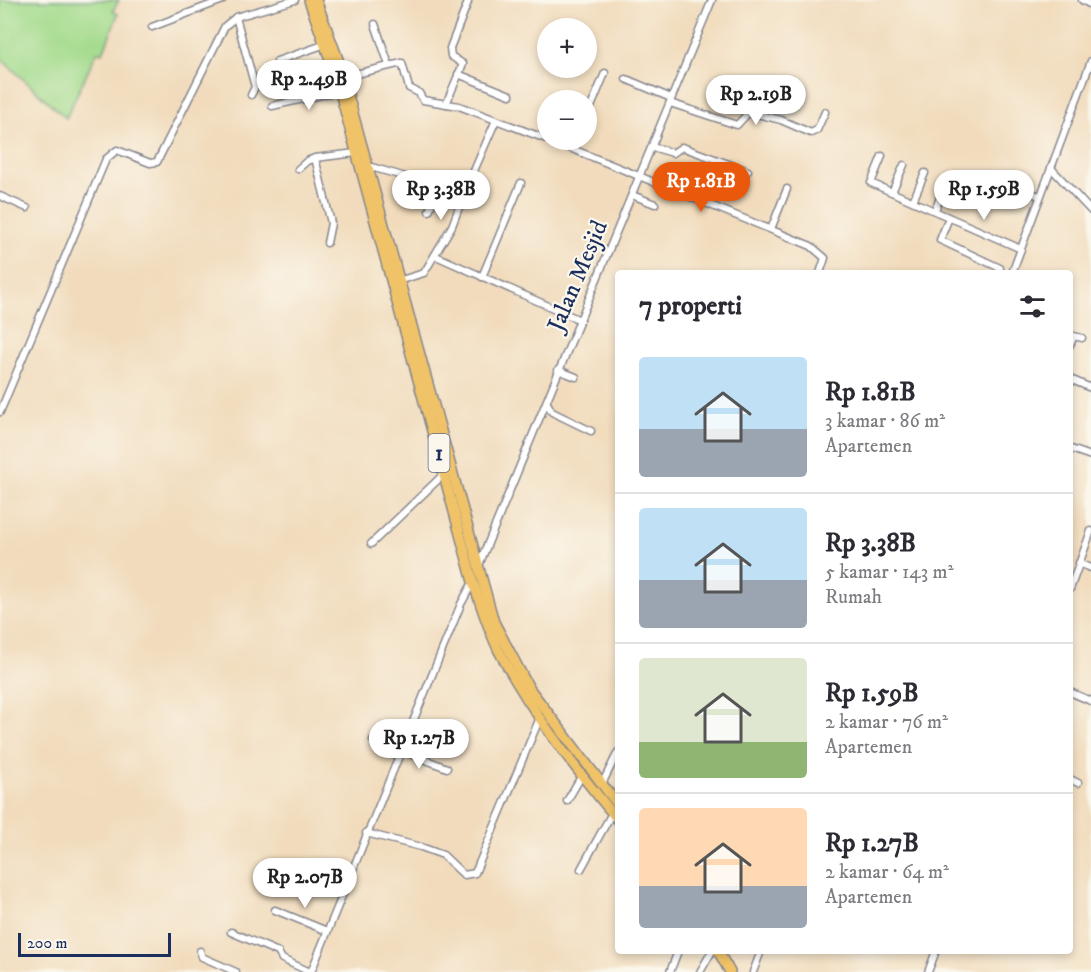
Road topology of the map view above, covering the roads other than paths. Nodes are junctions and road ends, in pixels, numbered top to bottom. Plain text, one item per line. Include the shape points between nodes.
1 (223, 0) edge
2 (295, 0) edge
3 (309, 0) edge
4 (316, 0) edge
5 (712, 0) edge
6 (1082, 0) edge
7 (468, 2) dead end
8 (1091, 5) edge
9 (236, 17) junction
10 (375, 24) dead end
11 (152, 27) dead end
12 (326, 44) junction
13 (277, 61) dead end
14 (1091, 61) edge
15 (389, 65) junction
16 (605, 73) dead end
17 (458, 74) junction
18 (343, 77) junction
19 (626, 79) dead end
20 (339, 91) junction
21 (597, 92) edge
22 (510, 94) dead end
23 (251, 95) dead end
24 (670, 100) junction
25 (446, 104) junction
26 (272, 106) dead end
27 (825, 112) dead end
28 (496, 120) junction
29 (537, 136) edge
30 (652, 147) junction
31 (575, 150) edge
32 (356, 153) junction
33 (882, 156) dead end
34 (315, 158) junction
35 (904, 165) dead end
36 (368, 166) junction
37 (1052, 168) junction
38 (298, 169) dead end
39 (684, 171) dead end
40 (748, 171) dead end
41 (925, 173) dead end
42 (640, 176) junction
43 (947, 181) dead end
44 (521, 183) dead end
45 (1004, 184) dead end
46 (439, 186) junction
47 (787, 189) dead end
48 (676, 190) junction
49 (892, 192) junction
50 (464, 194) junction
51 (632, 195) junction
52 (0, 196) edge
53 (1040, 196) junction
54 (913, 201) junction
55 (655, 204) dead end
56 (27, 208) dead end
57 (935, 210) junction
58 (429, 211) dead end
59 (1091, 211) edge
60 (948, 220) junction
61 (771, 229) junction
62 (327, 243) dead end
63 (1021, 249) junction
64 (388, 253) junction
65 (436, 256) junction
66 (1000, 268) dead end
67 (820, 270) edge
68 (1013, 270) edge
69 (482, 277) junction
70 (401, 280) junction
71 (580, 320) junction
72 (1073, 338) edge
73 (1082, 338) dead end
74 (558, 370) junction
75 (576, 377) dead end
76 (1073, 380) edge
77 (1091, 388) edge
78 (547, 402) junction
79 (0, 412) edge
80 (591, 431) dead end
81 (1073, 450) edge
82 (1091, 456) edge
83 (445, 474) junction
84 (1091, 531) edge
85 (371, 544) dead end
86 (1079, 563) junction
87 (478, 566) junction
88 (1091, 568) edge
89 (1073, 580) edge
90 (473, 582) junction
91 (1073, 693) edge
92 (1091, 701) edge
93 (539, 720) junction
94 (373, 740) dead end
95 (399, 751) junction
96 (615, 758) edge
97 (447, 768) dead end
98 (583, 774) junction
99 (1073, 780) edge
100 (1078, 783) dead end
101 (602, 784) junction
102 (567, 801) dead end
103 (615, 811) edge
104 (615, 812) edge
105 (615, 815) edge
106 (366, 833) junction
107 (581, 869) dead end
108 (275, 910) dead end
109 (327, 931) junction
110 (231, 932) dead end
111 (200, 951) dead end
112 (677, 954) edge
113 (710, 954) edge
114 (720, 954) edge
115 (760, 954) edge
116 (935, 954) edge
117 (224, 970) edge
118 (236, 972) edge
119 (310, 972) edge
120 (670, 972) edge
121 (700, 972) edge
122 (730, 972) edge
123 (753, 972) edge
124 (928, 972) edge

1 - 11 street
2 - 9 street
3 - 12 highway, 1
4 - 18 highway, 1
5 - 24 street, Jalan Mesjid
6 - 8 street
7 - 17 street via 450,52 463,63
9 - 23 street via 255,87
9 - 79 street via 222,31 160,159 150,163 117,150 106,159
10 - 15 street
12 - 13 street
12 - 20 highway, 1
14 - 37 street
15 - 18 street
15 - 25 street via 402,63 409,87 423,100
16 - 21 street
17 - 22 street
17 - 25 street
18 - 36 highway, 1
19 - 24 street
20 - 26 street
20 - 32 highway, 1
24 - 27 street via 737,125 749,112 811,133 817,130
24 - 30 street, Jalan Mesjid
25 - 28 street
28 - 29 street
28 - 50 street
30 - 40 street via 671,153 682,147
30 - 42 street, Jalan Mesjid
31 - 42 street
32 - 34 street
32 - 64 highway, 1
33 - 49 street via 871,183
34 - 38 street
34 - 62 street via 331,224
35 - 49 street
36 - 46 street
36 - 64 highway, 1
37 - 53 street
37 - 59 street
39 - 48 street
41 - 54 street
42 - 48 street
42 - 51 street, Jalan Mesjid
43 - 57 street
44 - 69 street
45 - 53 street
46 - 50 street
46 - 58 street
47 - 61 street
48 - 61 street
49 - 54 street
50 - 65 street
51 - 55 street
51 - 71 street, Jalan Mesjid
52 - 56 street
53 - 63 street
54 - 57 street
57 - 60 street
60 - 63 street
60 - 66 street via 940,240
61 - 67 street via 812,246 825,258
63 - 68 street
64 - 70 highway, 1
64 - 83 highway, 1
65 - 69 street
65 - 70 street via 424,273
69 - 71 street
70 - 87 highway, 1
71 - 74 street, Jalan Mesjid
72 - 73 street
74 - 75 street
74 - 78 street, Jalan Mesjid
76 - 77 street
78 - 80 street via 552,412
78 - 87 street, Jalan Mesjid
81 - 82 street
83 - 85 street
83 - 90 highway, 1
84 - 86 street
86 - 88 street
86 - 89 street
87 - 101 highway, 1 via 494,622 513,662 549,718
90 - 93 highway, 1 via 498,650
90 - 95 street via 460,604
91 - 92 street
93 - 98 highway, 1
93 - 106 street via 475,873 464,875 448,858 421,847
94 - 95 street
95 - 97 street
95 - 106 street
96 - 101 street
98 - 102 street
98 - 104 highway, 1
99 - 100 street
101 - 103 highway, 1
105 - 107 street
106 - 109 street
108 - 109 street
109 - 119 street
110 - 119 street via 278,952 282,959
111 - 117 street via 202,957
112 - 120 street
113 - 121 street
114 - 122 highway
115 - 123 street
116 - 124 street
117 - 118 street

